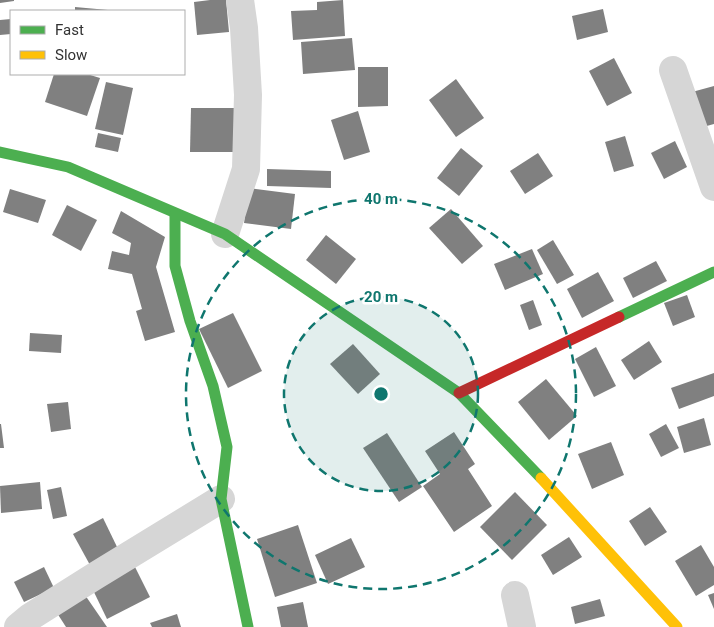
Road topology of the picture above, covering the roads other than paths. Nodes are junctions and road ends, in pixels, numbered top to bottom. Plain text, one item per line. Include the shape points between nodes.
1 (240, 0) edge
2 (673, 70) dead end
3 (0, 152) edge
4 (714, 187) edge
5 (175, 214) junction
6 (224, 234) junction
7 (714, 272) edge
8 (460, 393) junction
9 (221, 498) junction
10 (515, 595) dead end
11 (18, 627) edge
12 (248, 627) edge
13 (522, 627) edge
14 (677, 627) edge

1 - 6 street via 248,95 246,169
2 - 4 street
3 - 5 street via 68,167
5 - 6 street
5 - 9 street via 175,266 213,386 227,447
6 - 8 street
7 - 8 street
8 - 14 street
9 - 11 street
9 - 12 street
10 - 13 street

